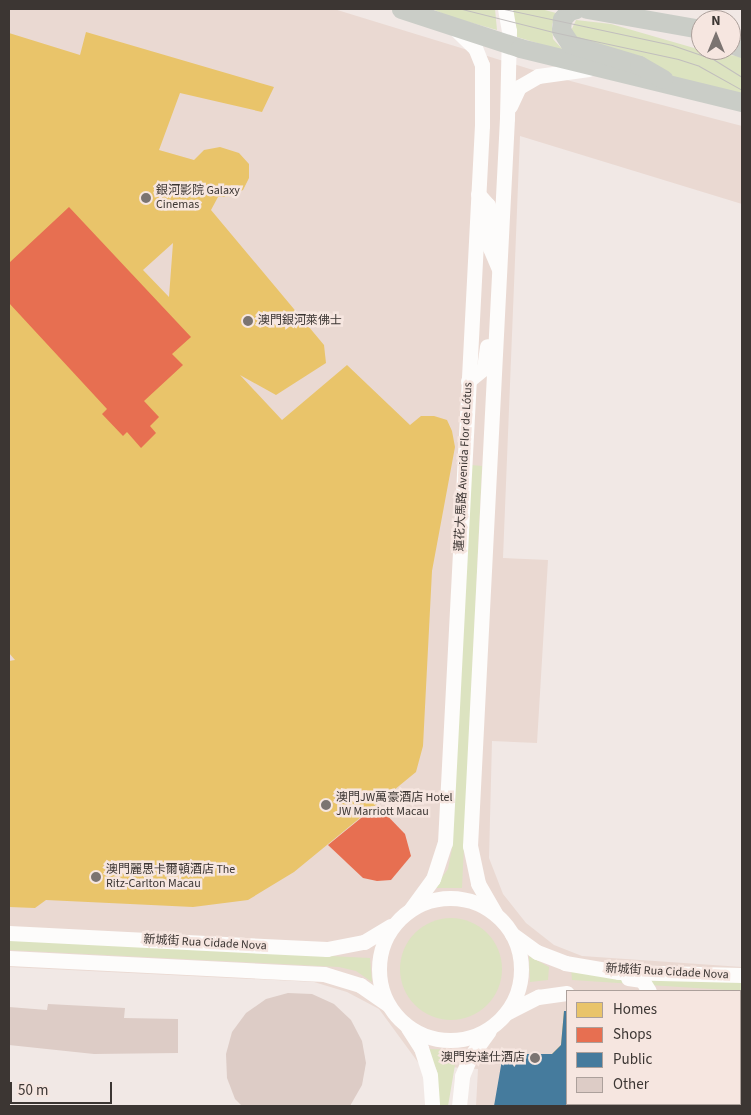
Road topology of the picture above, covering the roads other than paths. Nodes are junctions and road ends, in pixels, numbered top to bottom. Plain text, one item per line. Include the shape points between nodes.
1 (401, 9) edge
2 (505, 9) edge
3 (576, 9) edge
4 (587, 9) edge
5 (676, 26) junction
6 (452, 27) junction
7 (691, 28) edge
8 (691, 31) edge
9 (509, 45) junction
10 (598, 69) junction
11 (674, 88) junction
12 (742, 102) edge
13 (507, 118) junction
14 (478, 194) junction
15 (499, 279) junction
16 (468, 382) junction
17 (411, 909) junction
18 (495, 913) junction
19 (396, 923) junction
20 (9, 933) edge
21 (510, 933) junction
22 (9, 958) edge
23 (619, 972) junction
24 (742, 975) edge
25 (647, 990) edge
26 (566, 993) edge
27 (390, 1006) junction
28 (507, 1012) junction
29 (405, 1024) junction
30 (493, 1026) junction
31 (432, 1106) edge
32 (459, 1106) edge

1 - 6 main road
2 - 9 street, 蓮花大馬路 Avenida Flor de Lótus
3 - 11 main road via 562,19 561,30 570,44 640,65
4 - 5 main road
5 - 7 main road
5 - 8 main road
6 - 9 main road
6 - 14 street, 蓮花大馬路 Avenida Flor de Lótus via 475,48 484,72
9 - 10 main road
9 - 13 street, 蓮花大馬路 Avenida Flor de Lótus
10 - 11 main road
10 - 13 street via 553,72 527,81 513,97
11 - 12 main road
13 - 15 street, 蓮花大馬路 Avenida Flor de Lótus
14 - 15 street via 488,205 490,248
14 - 16 street, 蓮花大馬路 Avenida Flor de Lótus
15 - 16 street via 489,303 484,368
15 - 18 street, 蓮花大馬路 Avenida Flor de Lótus via 470,846 478,883
16 - 17 street, 蓮花大馬路 Avenida Flor de Lótus via 445,843 433,879
17 - 18 street via 432,900 454,898 476,902
17 - 19 street
18 - 21 street
19 - 20 street, 新城街 Rua Cidade Nova via 364,942 327,950
19 - 27 street via 380,957 380,983
21 - 23 street, 新城街 Rua Cidade Nova via 552,959
21 - 28 street via 520,953 522,972 518,990
22 - 27 street, 新城街 Rua Cidade Nova via 324,974 360,985
23 - 24 street, 新城街 Rua Cidade Nova
23 - 25 street via 642,980
26 - 28 street via 538,997
27 - 29 street
28 - 30 street
29 - 30 street via 433,1038 449,1040 480,1034
29 - 31 street via 425,1057 430,1074
30 - 32 street via 479,1041 462,1076

